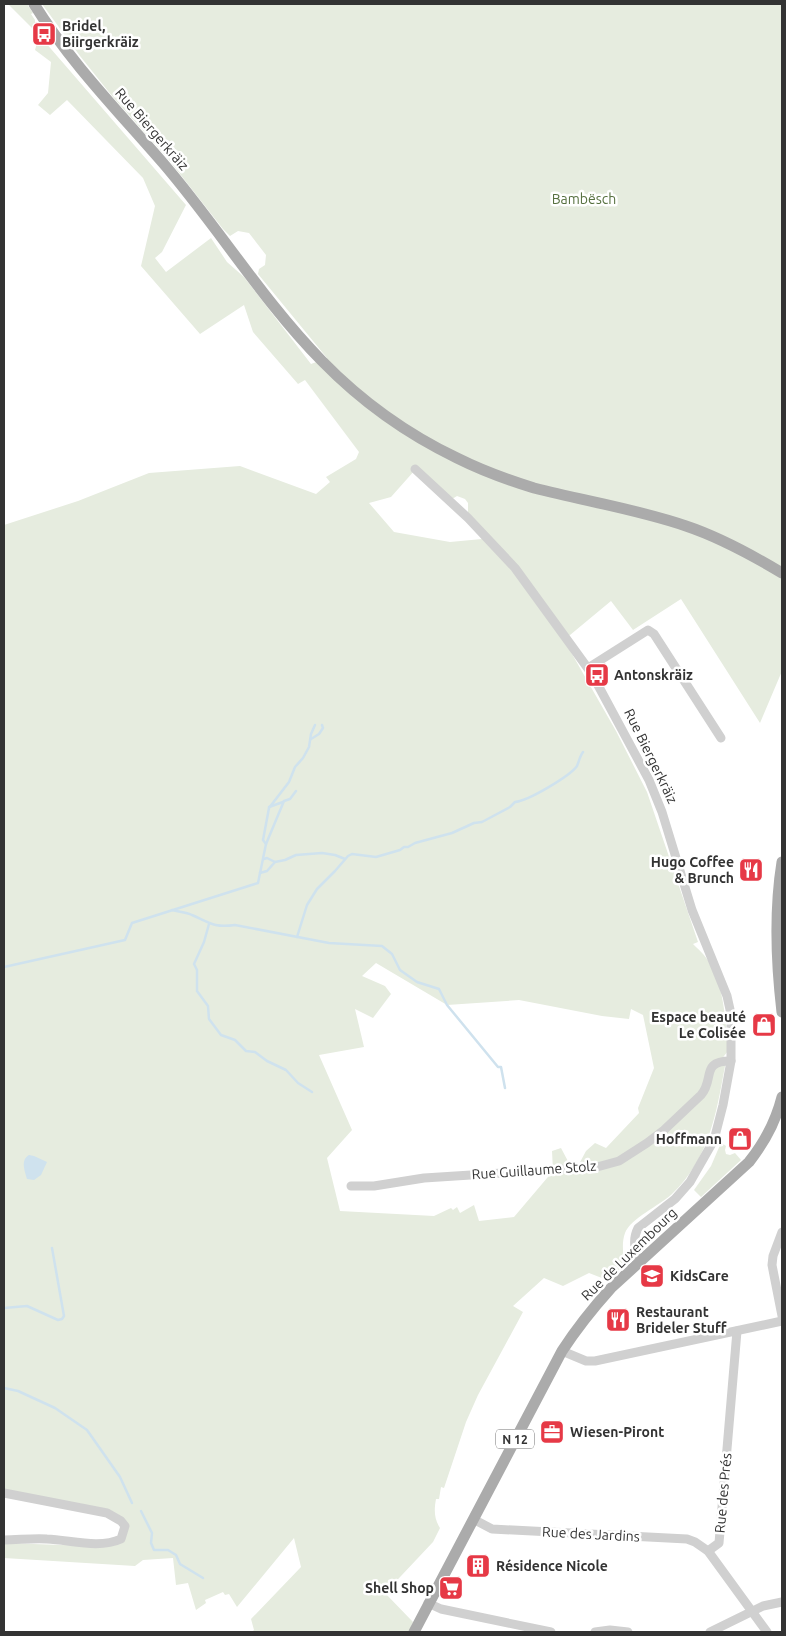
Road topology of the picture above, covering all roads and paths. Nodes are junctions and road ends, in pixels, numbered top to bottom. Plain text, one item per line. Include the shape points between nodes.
1 (34, 4) edge
2 (415, 469) dead end
3 (782, 573) edge
4 (588, 668) junction
5 (721, 738) dead end
6 (782, 862) edge
7 (782, 1012) edge
8 (731, 1061) junction
9 (782, 1099) edge
10 (351, 1186) dead end
11 (782, 1232) edge
12 (639, 1262) junction
13 (782, 1316) edge
14 (782, 1321) edge
15 (737, 1331) junction
16 (562, 1351) junction
17 (4, 1493) edge
18 (473, 1519) junction
19 (4, 1540) edge
20 (708, 1551) junction
21 (782, 1602) edge
22 (428, 1603) junction
23 (752, 1611) junction
24 (414, 1632) edge
25 (551, 1632) edge
26 (595, 1632) edge
27 (628, 1632) edge
28 (710, 1632) edge
29 (767, 1632) edge

1 - 3 main road, Rue Biergerkräiz via 72,59 164,164 302,339 339,378 370,404 431,444 485,470 531,487 687,526
2 - 4 street, Rue Biergerkräiz via 515,568
4 - 5 street via 648,630 654,634
4 - 8 street, Rue Biergerkräiz via 649,780 662,812 692,910 727,996 731,1014
6 - 7 main road via 776,928
8 - 10 street, Rue Guillaume Stolz via 720,1061 710,1067 704,1091 664,1130 619,1161 598,1167
8 - 12 street, Rue Biergerkräiz via 714,1140 690,1182 675,1200 638,1228 634,1246
9 - 12 main road, Rue de Luxembourg / N 12 via 763,1144 749,1162
11 - 13 street via 772,1265
12 - 16 main road, Rue de Luxembourg / N 12 via 593,1308
14 - 15 street
15 - 16 street via 595,1361 586,1361
15 - 20 street, Rue des Prés via 718,1542
16 - 18 main road, Rue de Luxembourg / N 12
17 - 19 street via 106,1513 122,1521 124,1526 121,1539 114,1542
18 - 20 street, Rue des Jardins via 492,1529 687,1539
18 - 22 main road, Rue de Luxembourg / N 12
20 - 23 street, Rue des Prés
21 - 23 street
22 - 24 main road, Rue de Luxembourg / N 12
22 - 25 street via 441,1609
23 - 28 street
23 - 29 street, Rue des Prés
26 - 27 street

